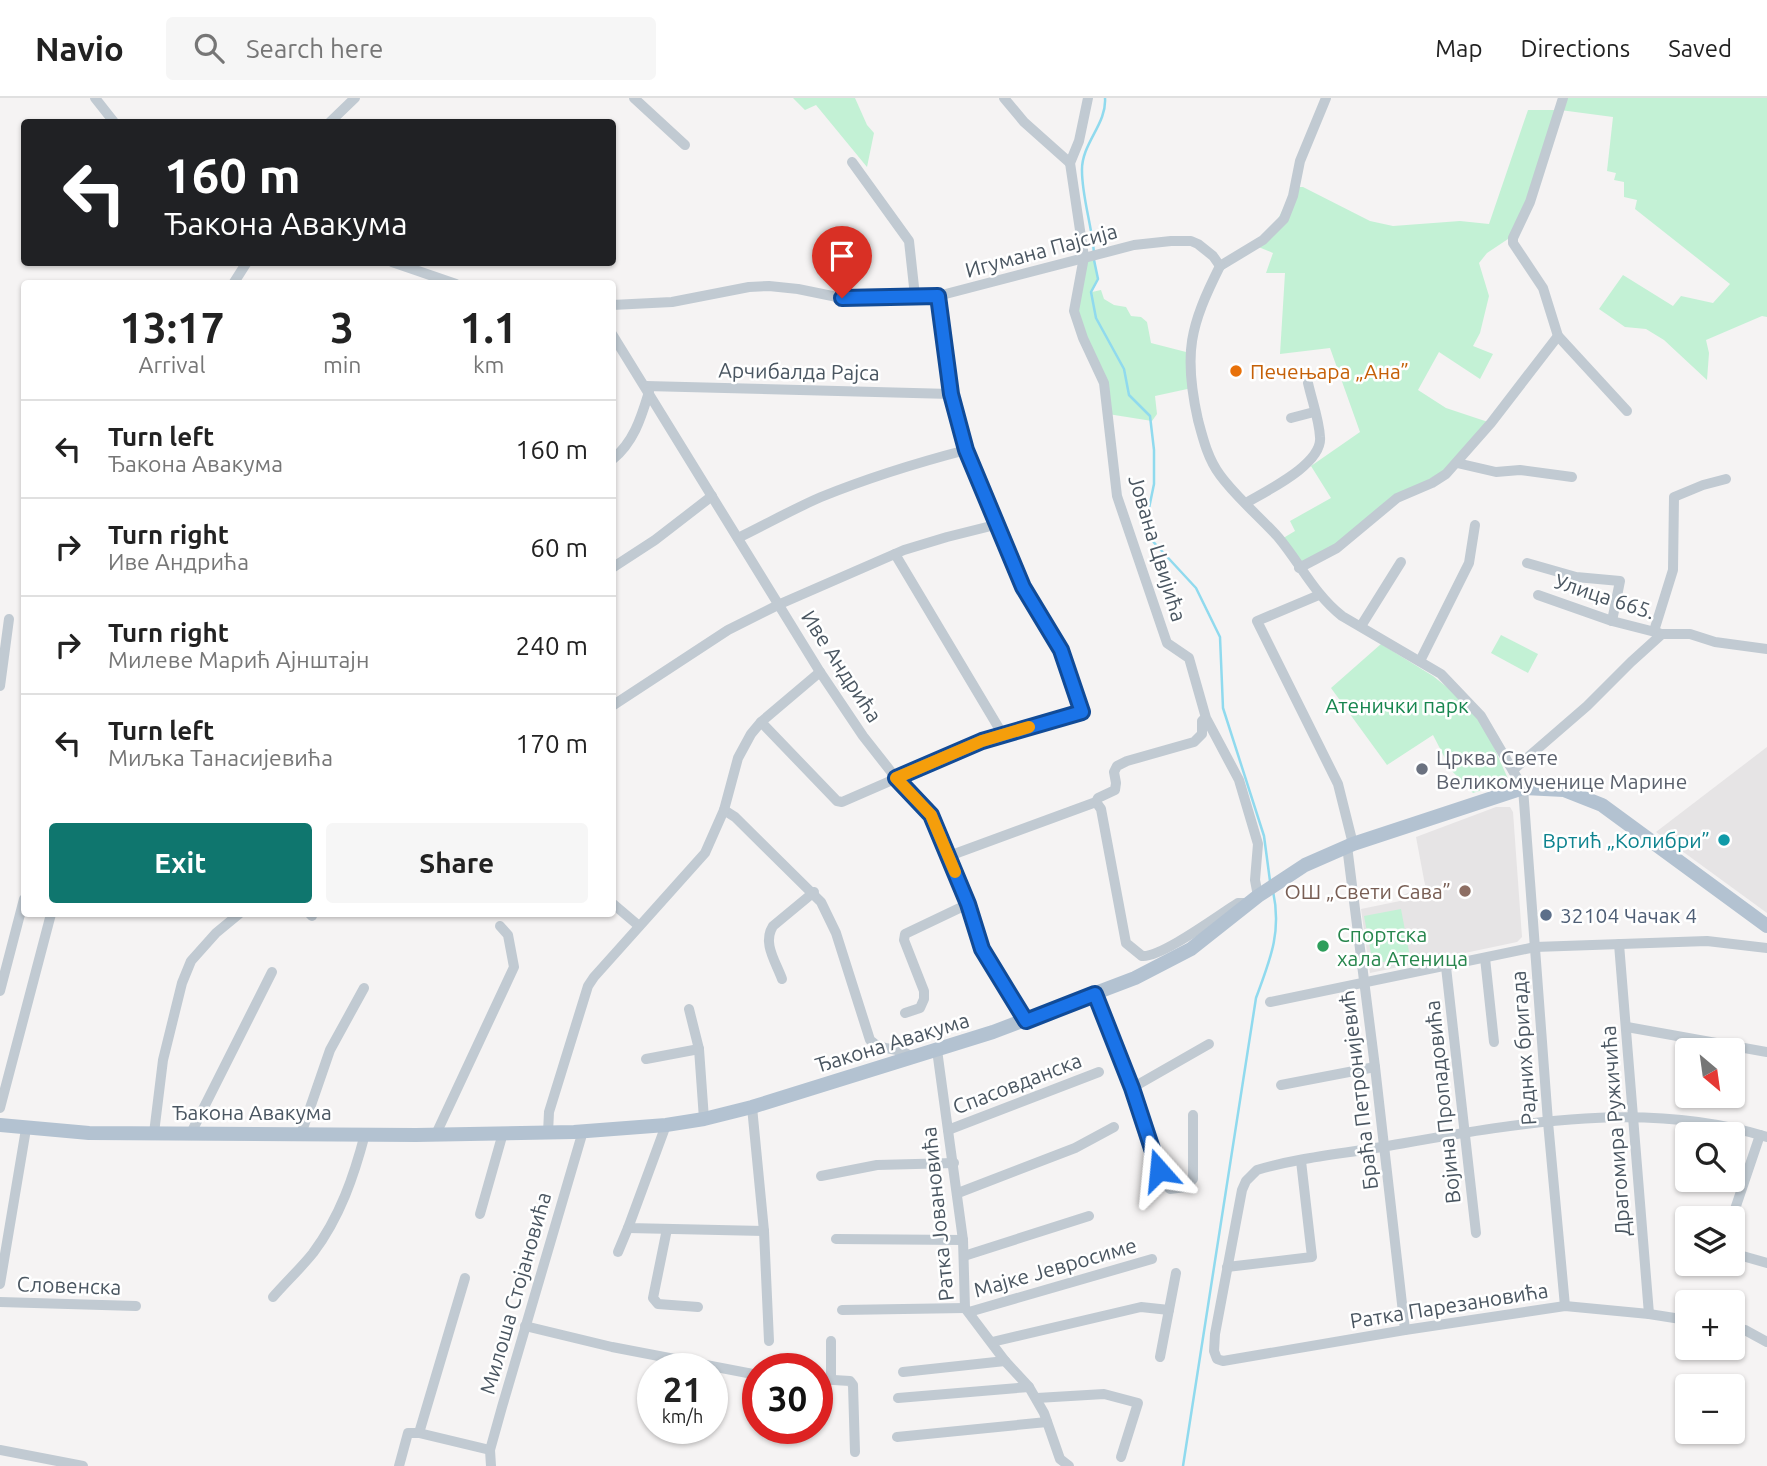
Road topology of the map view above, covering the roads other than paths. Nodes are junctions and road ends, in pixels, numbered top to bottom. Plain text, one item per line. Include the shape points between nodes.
1 (95, 98) edge
2 (355, 98) edge
3 (634, 98) edge
4 (1004, 98) edge
5 (1088, 98) edge
6 (1326, 98) edge
7 (1563, 98) edge
8 (112, 119) edge
9 (333, 119) edge
10 (685, 145) dead end
11 (852, 162) dead end
12 (1070, 163) junction
13 (1084, 257) junction
14 (404, 266) edge
15 (1220, 266) junction
16 (444, 280) edge
17 (915, 296) junction
18 (938, 296) junction
19 (616, 305) edge
20 (1558, 336) junction
21 (616, 340) edge
22 (1308, 383) dead end
23 (648, 389) junction
24 (951, 394) junction
25 (1627, 411) dead end
26 (1314, 412) junction
27 (1291, 418) dead end
28 (966, 450) junction
29 (616, 456) edge
30 (1457, 463) junction
31 (1572, 477) dead end
32 (1726, 480) dead end
33 (712, 496) junction
34 (1246, 503) junction
35 (995, 525) junction
36 (1475, 525) dead end
37 (738, 538) junction
38 (895, 554) junction
39 (1401, 562) dead end
40 (1527, 563) dead end
41 (616, 565) edge
42 (1299, 568) junction
43 (1319, 594) junction
44 (1538, 595) dead end
45 (780, 604) junction
46 (9, 619) dead end
47 (1612, 621) junction
48 (1361, 626) junction
49 (1658, 633) junction
50 (1767, 649) edge
51 (1420, 661) junction
52 (820, 672) junction
53 (0, 685) edge
54 (616, 703) edge
55 (1206, 718) junction
56 (761, 722) junction
57 (1003, 735) junction
58 (1513, 770) junction
59 (896, 778) junction
60 (1522, 788) junction
61 (1096, 802) junction
62 (723, 810) junction
63 (1350, 845) junction
64 (949, 856) junction
65 (814, 892) junction
66 (1256, 898) junction
67 (968, 904) junction
68 (616, 906) edge
69 (21, 911) edge
70 (50, 917) edge
71 (235, 917) edge
72 (500, 926) dead end
73 (639, 926) junction
74 (1767, 926) edge
75 (1619, 944) junction
76 (1535, 947) junction
77 (1762, 948) edge
78 (1485, 958) junction
79 (1446, 967) junction
80 (272, 972) dead end
81 (782, 979) dead end
82 (1364, 983) junction
83 (364, 988) dead end
84 (0, 992) edge
85 (1095, 994) junction
86 (1270, 1002) dead end
87 (689, 1009) dead end
88 (905, 1013) dead end
89 (1026, 1021) junction
90 (1627, 1027) junction
91 (1494, 1042) dead end
92 (1209, 1044) dead end
93 (699, 1048) junction
94 (937, 1050) junction
95 (1767, 1052) edge
96 (912, 1058) junction
97 (646, 1059) dead end
98 (1375, 1067) junction
99 (1099, 1072) dead end
100 (1281, 1085) dead end
101 (1132, 1088) junction
102 (752, 1107) junction
103 (0, 1108) edge
104 (1193, 1115) dead end
105 (1633, 1117) junction
106 (704, 1119) junction
107 (1548, 1122) junction
108 (0, 1125) edge
109 (666, 1125) junction
110 (1114, 1127) dead end
111 (26, 1129) junction
112 (948, 1130) junction
113 (583, 1131) junction
114 (155, 1133) junction
115 (191, 1133) junction
116 (503, 1133) junction
117 (548, 1133) junction
118 (1464, 1133) junction
119 (301, 1134) junction
120 (365, 1134) junction
121 (436, 1135) junction
122 (1763, 1136) edge
123 (1384, 1147) junction
124 (1301, 1161) junction
125 (954, 1164) junction
126 (821, 1175) dead end
127 (958, 1192) junction
128 (1737, 1206) edge
129 (480, 1214) dead end
130 (1089, 1216) dead end
131 (628, 1228) junction
132 (667, 1229) junction
133 (764, 1231) junction
134 (1476, 1233) dead end
135 (836, 1239) dead end
136 (963, 1240) junction
137 (618, 1252) dead end
138 (964, 1256) junction
139 (1745, 1257) edge
140 (1152, 1259) dead end
141 (1767, 1263) edge
142 (1, 1266) edge
143 (1227, 1267) junction
144 (1176, 1273) dead end
145 (465, 1278) dead end
146 (0, 1284) edge
147 (272, 1297) dead end
148 (0, 1301) edge
149 (136, 1306) dead end
150 (1565, 1306) junction
151 (698, 1307) dead end
152 (842, 1310) dead end
153 (967, 1310) junction
154 (1169, 1310) junction
155 (1649, 1314) junction
156 (1675, 1318) edge
157 (525, 1326) junction
158 (1405, 1330) junction
159 (1745, 1330) edge
160 (769, 1341) dead end
161 (831, 1341) dead end
162 (992, 1342) junction
163 (1767, 1342) edge
164 (831, 1353) edge
165 (1160, 1357) dead end
166 (1005, 1361) junction
167 (742, 1372) edge
168 (903, 1373) dead end
169 (833, 1379) edge
170 (1030, 1387) junction
171 (898, 1398) dead end
172 (1037, 1398) junction
173 (1047, 1422) junction
174 (419, 1433) junction
175 (897, 1437) dead end
176 (0, 1450) edge
177 (490, 1450) junction
178 (855, 1451) dead end
179 (1121, 1457) dead end
180 (83, 1466) edge
181 (399, 1466) edge
182 (491, 1466) edge
183 (1069, 1466) edge

1 - 8 street
2 - 9 street
3 - 10 street
4 - 12 street
5 - 12 street
6 - 15 street via 1300,160 1284,219 1263,240
7 - 20 street via 1530,201 1513,238 1548,298
11 - 17 street via 909,241
12 - 13 street, Јована Цвијића
13 - 15 street, Игумана Пајсија via 1134,245 1191,241
13 - 18 street, Игумана Пајсија
13 - 55 street, Јована Цвијића via 1074,311 1104,383 1118,496 1167,643 1189,658
14 - 16 street
15 - 34 street via 1194,325 1189,360 1192,388 1212,461
17 - 18 street, Игумана Пајсија
17 - 19 street, Игумана Пајсија via 842,298 769,286 671,302
18 - 24 street
20 - 25 street
20 - 30 street
21 - 23 street, Иве Андрића
22 - 26 street
23 - 24 street, Арчибалда Рајса
23 - 29 street via 640,422 630,443
23 - 33 street, Иве Андрића
24 - 28 street
26 - 27 street
26 - 34 street via 1320,443 1306,466
28 - 35 street
28 - 37 street via 860,482
30 - 31 street via 1496,472 1520,470
30 - 42 street via 1432,483 1397,498 1337,548
32 - 49 street via 1674,497 1674,570
33 - 37 street, Иве Андрића
33 - 41 street
34 - 42 street
35 - 38 street
35 - 57 street via 1023,587 1061,650 1082,712
36 - 51 street via 1469,563
37 - 45 street, Иве Андрића
38 - 45 street
38 - 57 street
39 - 48 street
40 - 47 street via 1576,577 1620,581
42 - 43 street
43 - 48 street via 1342,616
43 - 63 street, Браћа Петронијевић via 1257,621 1338,784
44 - 47 street, Улица 665.
45 - 52 street, Иве Андрића
45 - 54 street via 728,630
46 - 53 street
47 - 49 street, Улица 665.
48 - 51 street
49 - 50 street, Улица 665. via 1690,634
49 - 58 street via 1587,706
51 - 58 street via 1441,674 1481,716
52 - 56 street
52 - 59 street, Иве Андрића
55 - 61 street via 1202,734 1194,742 1117,766 1115,790
55 - 66 street, Јована Цвијића via 1239,780 1258,844
56 - 59 street via 836,801
56 - 62 street via 738,758
57 - 59 street
58 - 60 street
59 - 64 street, Иве Андрића via 931,815
60 - 63 main road, Ђакона Авакума
60 - 74 main road via 1564,790 1602,805
60 - 76 street, Радних бригада
61 - 64 street
61 - 66 street via 1126,943 1142,956 1170,946 1238,903
62 - 65 street
62 - 73 street via 705,853
63 - 66 main road, Ђакона Авакума via 1305,865
63 - 82 street, Браћа Петронијевић
64 - 67 street, Иве Андрића
65 - 81 street via 769,932 768,943
65 - 96 street via 835,933 870,1040
66 - 85 main road, Ђакона Авакума via 1163,966
67 - 88 street via 905,934 925,995 920,1008
67 - 89 street, Иве Андрића via 982,949
68 - 73 street
69 - 84 street
70 - 103 street
71 - 114 street via 191,961 182,983 163,1060
72 - 121 street via 508,935 514,967
73 - 117 street via 588,986 548,1112
74 - 77 street
75 - 76 street
75 - 77 street via 1707,941
75 - 90 street, Драгомира Ружичића
76 - 78 street
76 - 107 street, Радних бригада
78 - 79 street
78 - 91 street
79 - 82 street
79 - 118 street, Војина Пропадовића
80 - 115 street
82 - 86 street
82 - 98 street, Браћа Петронијевић
83 - 119 street via 330,1050
85 - 89 main road, Ђакона Авакума
85 - 101 street
87 - 93 street
89 - 94 main road, Ђакона Авакума
90 - 95 street
90 - 105 street, Драгомира Ружичића
92 - 101 street
93 - 97 street
93 - 106 street
94 - 96 main road, Ђакона Авакума
94 - 112 street, Ратка Јовановића
96 - 102 main road, Ђакона Авакума
98 - 100 street
98 - 123 street, Браћа Петронијевић
99 - 112 street, Спасовданска
101 - 104 street via 1163,1182 1170,1188 1185,1187 1193,1179
102 - 106 main road, Ђакона Авакума
102 - 133 street
105 - 107 street
105 - 122 street via 1729,1126
105 - 155 street, Драгомира Ружичића
106 - 109 main road, Ђакона Авакума
107 - 118 street
107 - 150 street, Радних бригада
108 - 111 main road, Ђакона Авакума
109 - 113 main road, Ђакона Авакума
109 - 131 street
110 - 127 street via 1075,1148
111 - 114 main road, Ђакона Авакума
111 - 142 street
112 - 125 street, Ратка Јовановића
113 - 117 main road, Ђакона Авакума
113 - 157 street, Милоша Стојановића
114 - 115 main road, Ђакона Авакума
115 - 119 main road, Ђакона Авакума
116 - 117 main road, Ђакона Авакума
116 - 121 main road, Ђакона Авакума
116 - 129 street
118 - 123 street
118 - 134 street, Војина Пропадовића
119 - 120 main road, Ђакона Авакума
120 - 121 main road, Ђакона Авакума
120 - 147 street via 351,1184 338,1210 313,1252
122 - 128 street
123 - 124 street
123 - 158 street, Браћа Петронијевић
124 - 143 street via 1257,1171 1246,1181
124 - 143 street via 1312,1257
125 - 126 street via 877,1165
125 - 127 street, Ратка Јовановића
127 - 136 street, Ратка Јовановића
130 - 138 street
131 - 132 street
131 - 137 street
132 - 133 street
132 - 151 street via 653,1298 658,1304
133 - 160 street
135 - 136 street
136 - 138 street, Ратка Јовановића
138 - 153 street, Ратка Јовановића
139 - 141 street
140 - 153 street, Мајке Јевросиме
142 - 146 street
143 - 158 street, Ратка Парезановића via 1215,1334 1217,1359
144 - 154 street
145 - 174 street
148 - 149 street, Словенска
150 - 155 street, Ратка Парезановића
150 - 158 street, Ратка Парезановића
152 - 153 street, Мајке Јевросиме
153 - 162 street, Ратка Јовановића
154 - 162 street via 1141,1307
154 - 165 street
155 - 156 street, Ратка Парезановића
157 - 167 street
157 - 177 street, Милоша Стојановића
159 - 163 street
161 - 164 street
162 - 166 street, Ратка Јовановића
166 - 168 street
166 - 170 street, Ратка Јовановића
169 - 178 street via 853,1385
170 - 171 street
170 - 172 street, Ратка Јовановића
172 - 173 street, Ратка Јовановића
172 - 179 street via 1104,1394 1138,1402
173 - 175 street
173 - 183 street, Ратка Јовановића via 1060,1460
174 - 177 street
174 - 181 street via 408,1433
176 - 180 street
177 - 182 street, Милоша Стојановића

